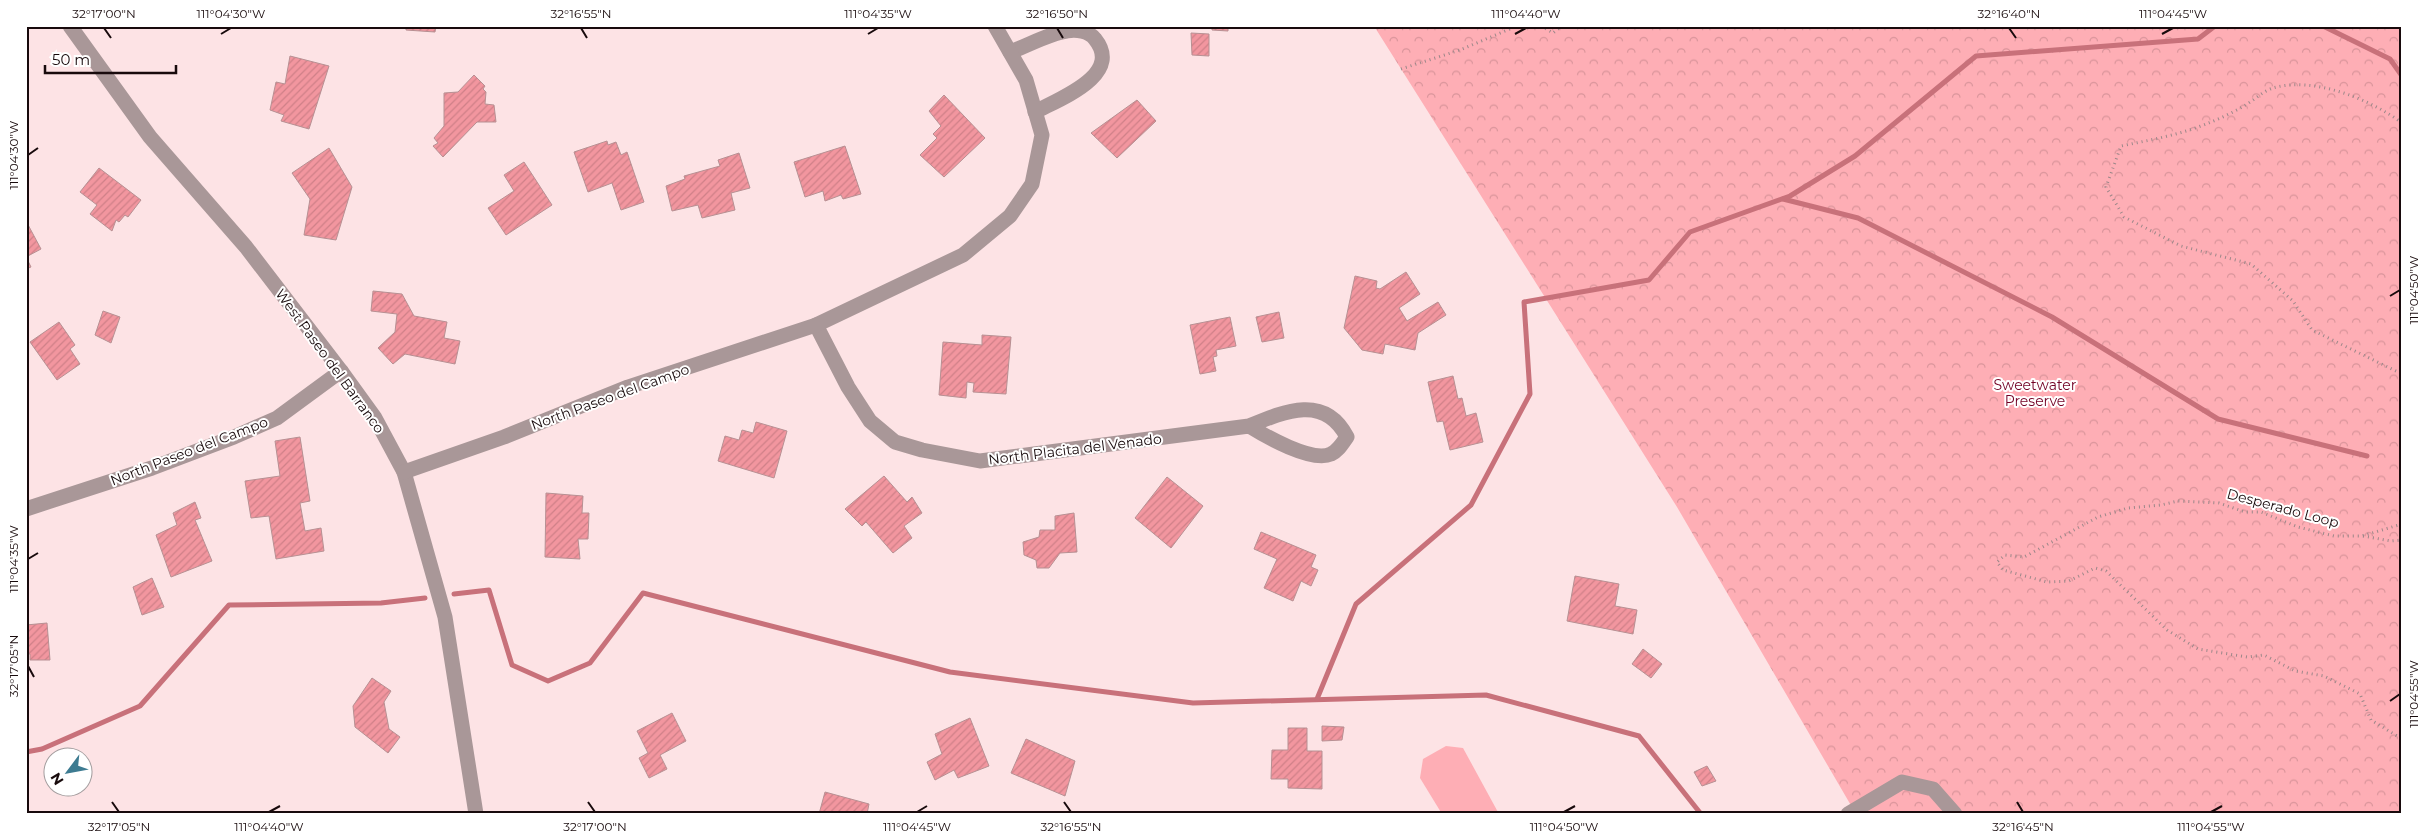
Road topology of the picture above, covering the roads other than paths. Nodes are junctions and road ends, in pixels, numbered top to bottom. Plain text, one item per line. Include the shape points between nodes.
1 (70, 26) edge
2 (995, 26) edge
3 (1010, 52) junction
4 (1035, 112) junction
5 (816, 324) junction
6 (341, 371) junction
7 (1249, 426) junction
8 (404, 472) junction
9 (26, 509) edge
10 (1849, 813) edge
11 (476, 814) edge
12 (1955, 814) edge

1 - 6 street, West Paseo del Barranco via 150,137 246,247
2 - 3 street, North Paseo del Campo
3 - 4 street, North Paseo del Campo via 1026,80
3 - 4 street via 1067,30 1085,31 1095,39 1102,54 1102,65 1090,82
4 - 5 street, North Paseo del Campo via 1042,135 1032,184 1010,216 963,255
5 - 7 street, North Placita del Venado via 848,387 870,421 895,442 922,450 980,461
5 - 8 street, North Paseo del Campo via 628,387
6 - 8 street, West Paseo del Barranco via 375,418
6 - 9 street, North Paseo del Campo via 277,418 234,437
7 - 7 street, North Placita del Venado via 1270,439 1308,454 1330,455 1347,437 1329,414 1313,409 1270,416
8 - 11 street, West Paseo del Barranco via 446,617
10 - 12 street via 1902,782 1933,789

